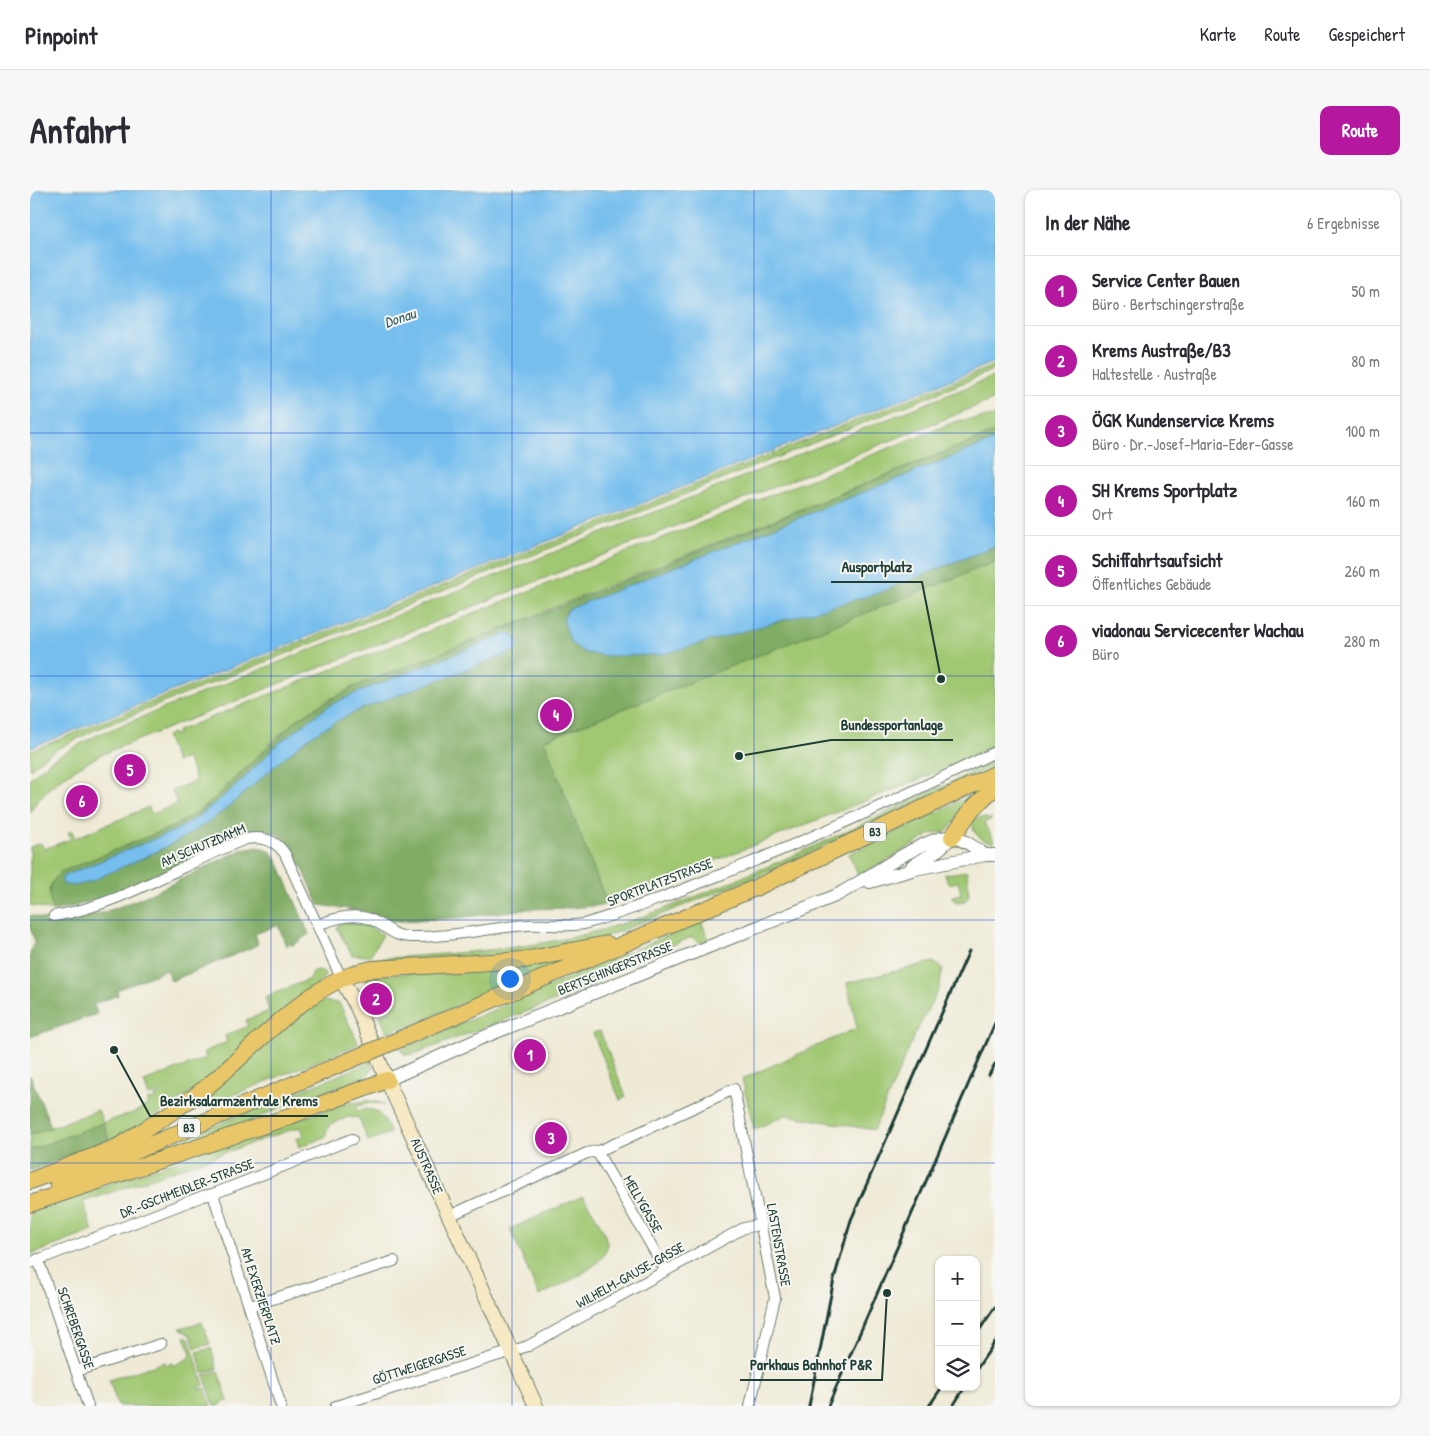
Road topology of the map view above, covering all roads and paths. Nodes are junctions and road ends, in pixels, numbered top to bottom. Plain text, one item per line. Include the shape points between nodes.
1 (995, 752) edge
2 (995, 774) edge
3 (995, 787) edge
4 (952, 837) junction
5 (990, 855) edge
6 (901, 873) junction
7 (856, 886) junction
8 (54, 916) dead end
9 (317, 925) junction
10 (644, 937) junction
11 (342, 980) junction
12 (348, 1061) junction
13 (387, 1080) junction
14 (352, 1139) dead end
15 (119, 1146) junction
16 (594, 1152) junction
17 (30, 1181) edge
18 (213, 1194) junction
19 (30, 1196) edge
20 (30, 1204) edge
21 (449, 1216) junction
22 (762, 1224) junction
23 (34, 1261) edge
24 (394, 1261) dead end
25 (666, 1271) junction
26 (250, 1306) junction
27 (161, 1344) dead end
28 (511, 1350) junction
29 (76, 1371) junction
30 (88, 1406) edge
31 (281, 1406) edge
32 (336, 1406) edge
33 (536, 1406) edge
34 (750, 1406) edge

1 - 9 street, SPORTPLATZSTRASSE via 820,834 584,924 528,925 410,937 399,936 362,917 346,916
2 - 10 highway, B3 via 831,853
3 - 4 highway via 972,809
4 - 5 street, BERTSCHINGERSTRASSE
4 - 6 street, BERTSCHINGERSTRASSE via 938,850
4 - 7 street, BERTSCHINGERSTRASSE via 922,844
5 - 6 street, BERTSCHINGERSTRASSE
6 - 7 street, BERTSCHINGERSTRASSE
7 - 13 street, BERTSCHINGERSTRASSE via 479,1039
8 - 9 street, AM SCHUTZDAMM via 85,911 115,900 236,843 256,838 279,845
9 - 11 street, AUSTRASSE
10 - 11 highway, B3 via 534,958 374,969
10 - 12 highway, B3, bridge
11 - 13 main road, AUSTRASSE via 357,1007
11 - 15 highway via 309,998 205,1088
12 - 15 highway, B3
12 - 19 highway, B3
13 - 20 highway
13 - 21 main road, AUSTRASSE
14 - 18 street, DR.-GSCHMEIDLER-STRASSE
15 - 17 highway, B3
16 - 21 street
16 - 22 street, LASTENSTRASSE via 734,1089
16 - 25 street, MELLYGASSE via 599,1155
18 - 23 street, DR.-GSCHMEIDLER-STRASSE
18 - 26 street, AM EXERZIERPLATZ
21 - 28 main road, AUSTRASSE
22 - 25 street, WILHELM-GAUSE-GASSE via 744,1228
22 - 34 street, LASTENSTRASSE via 775,1298
23 - 29 street, SCHREBERGASSE
24 - 26 street
25 - 28 street, WILHELM-GAUSE-GASSE via 550,1336
26 - 31 street, AM EXERZIERPLATZ
27 - 29 street
28 - 32 street, GÖTTWEIGERGASSE
28 - 33 main road, AUSTRASSE
29 - 30 street, SCHREBERGASSE

